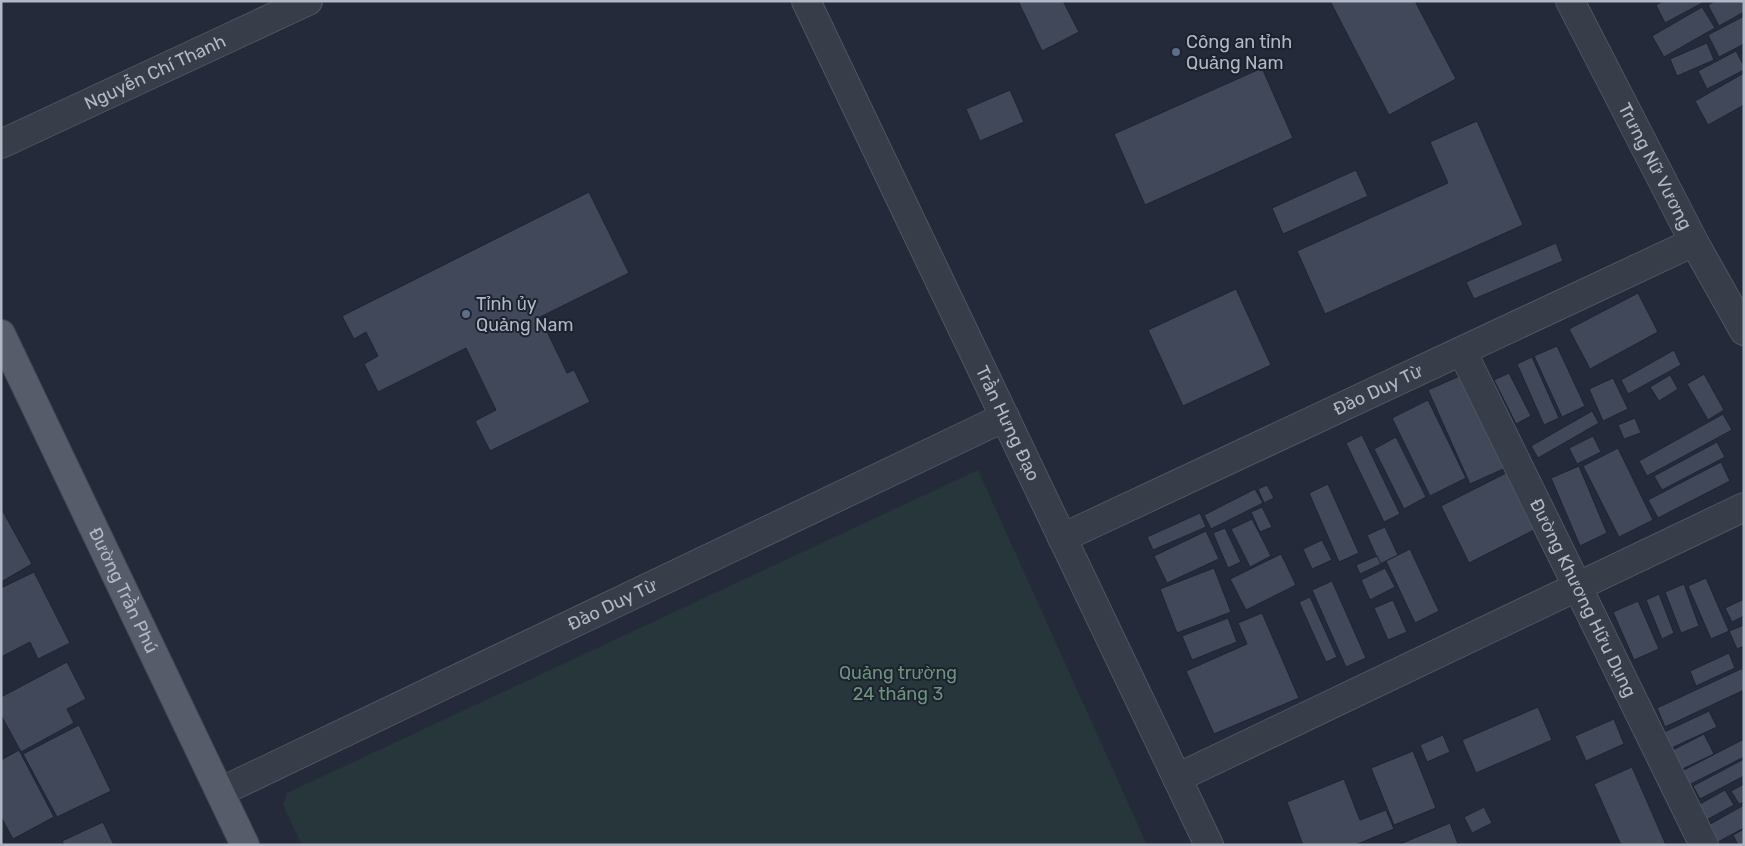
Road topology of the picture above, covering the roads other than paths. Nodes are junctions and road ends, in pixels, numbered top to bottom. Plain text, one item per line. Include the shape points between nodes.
1 (308, 1) edge
2 (806, 1) edge
3 (1570, 1) edge
4 (1, 144) edge
5 (1694, 242) junction
6 (1744, 331) edge
7 (1, 334) edge
8 (1462, 351) junction
9 (1005, 417) junction
10 (1744, 507) edge
11 (1062, 538) junction
12 (1577, 586) junction
13 (1177, 778) junction
14 (220, 792) junction
15 (245, 845) edge
16 (1209, 845) edge
17 (1704, 845) edge

1 - 4 street, Nguyễn Chí Thanh
2 - 9 street, Trần Hưng Đạo
3 - 5 street, Trưng Nữ Vương
5 - 6 street, Trưng Nữ Vương
5 - 8 street, Đào Duy Từ
7 - 14 main road, Đường Trần Phú
8 - 11 street, Đào Duy Từ
8 - 12 street, Đường Khương Hữu Dụng
9 - 11 street, Trần Hưng Đạo
9 - 14 street, Đào Duy Từ
10 - 12 street
11 - 13 street, Trần Hưng Đạo
12 - 13 street
12 - 17 street, Đường Khương Hữu Dụng
13 - 16 street, Trần Hưng Đạo
14 - 15 main road, Đường Trần Phú

